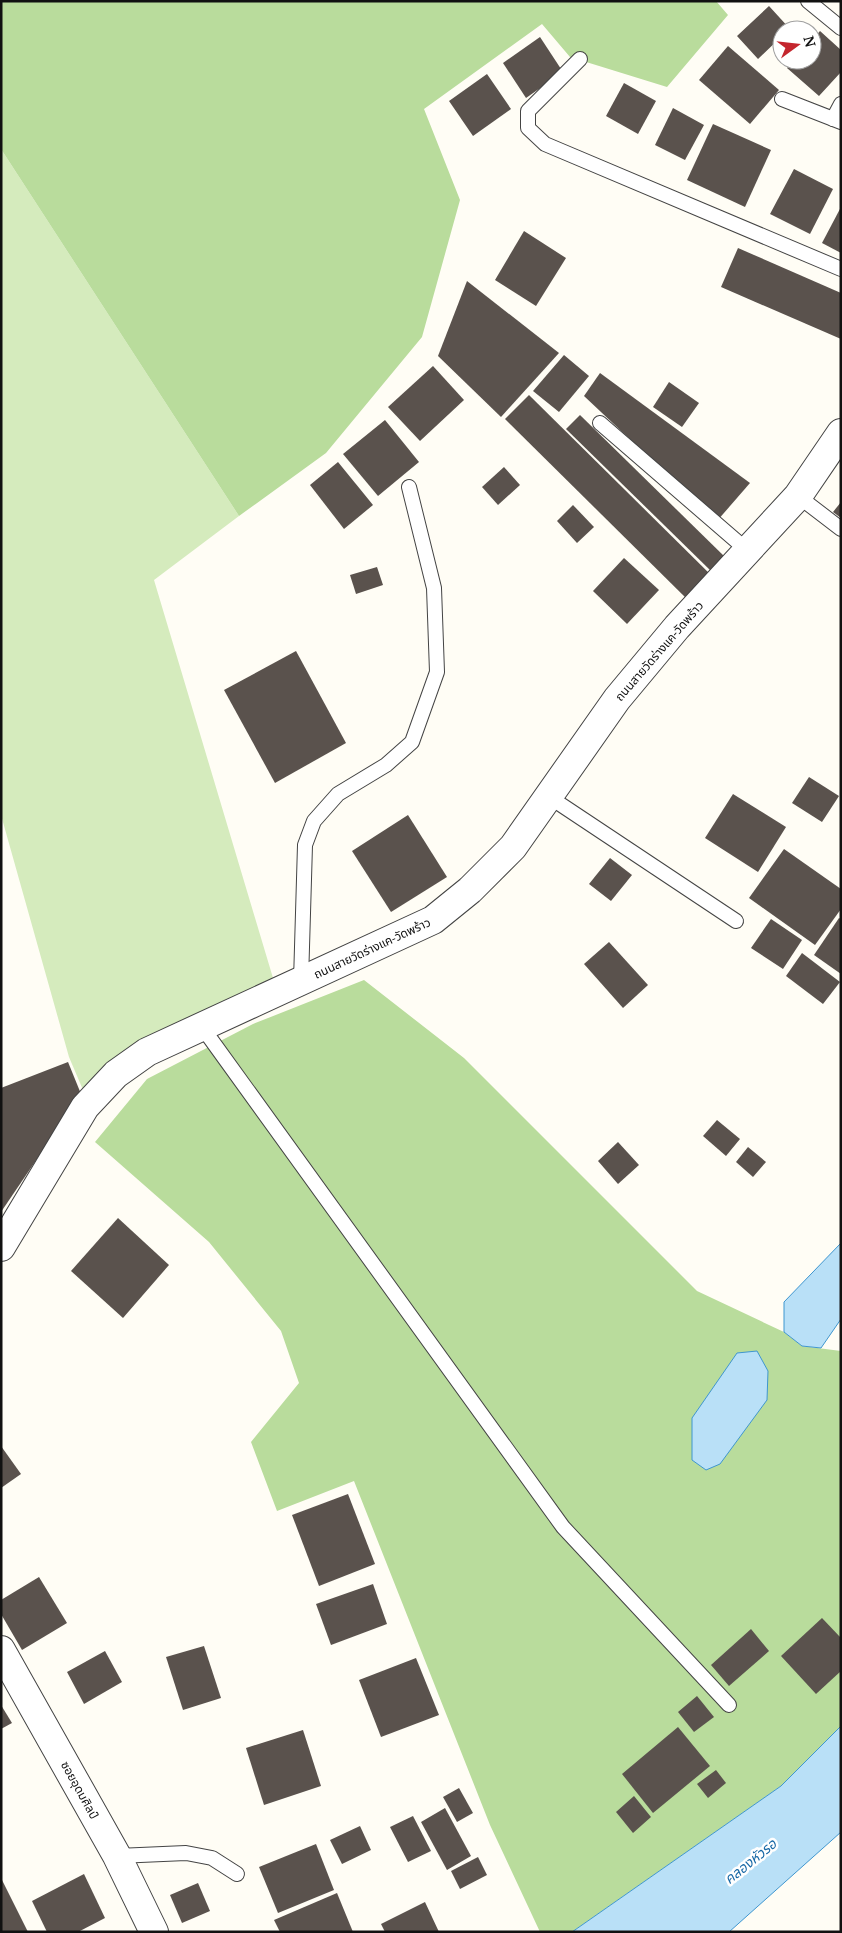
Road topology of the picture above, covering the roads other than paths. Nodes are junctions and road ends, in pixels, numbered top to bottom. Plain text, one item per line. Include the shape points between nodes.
1 (808, 1) edge
2 (841, 28) edge
3 (580, 59) dead end
4 (782, 99) dead end
5 (841, 104) edge
6 (837, 121) edge
7 (841, 268) edge
8 (600, 423) dead end
9 (841, 433) edge
10 (409, 487) dead end
11 (798, 496) junction
12 (841, 529) edge
13 (748, 551) junction
14 (548, 796) junction
15 (736, 921) dead end
16 (301, 981) junction
17 (202, 1026) junction
18 (1, 1247) edge
19 (1, 1650) edge
20 (729, 1705) dead end
21 (117, 1856) junction
22 (238, 1874) dead end
23 (154, 1932) edge

1 - 2 lane
3 - 7 lane via 528,111 528,128 545,144
4 - 6 lane
5 - 6 lane
8 - 13 lane
9 - 11 street, ถนนสายวัดร่างแค-วัดพร้าว
10 - 16 lane via 434,588 437,672 412,742 386,765 338,794 314,822 305,845
11 - 12 lane
11 - 13 street, ถนนสายวัดร่างแค-วัดพร้าว
13 - 14 street, ถนนสายวัดร่างแค-วัดพร้าว via 677,627 617,699
14 - 15 lane
14 - 16 street, ถนนสายวัดร่างแค-วัดพร้าว via 513,847 470,890 433,920
16 - 17 street, ถนนสายวัดร่างแค-วัดพร้าว
17 - 18 street, ถนนสายวัดร่างแค-วัดพร้าว via 147,1052 116,1074 85,1107
17 - 20 lane via 563,1527
19 - 21 street, ซอยอุดมศิลป์
21 - 22 lane via 186,1853 212,1858
21 - 23 street, ซอยอุดมศิลป์

